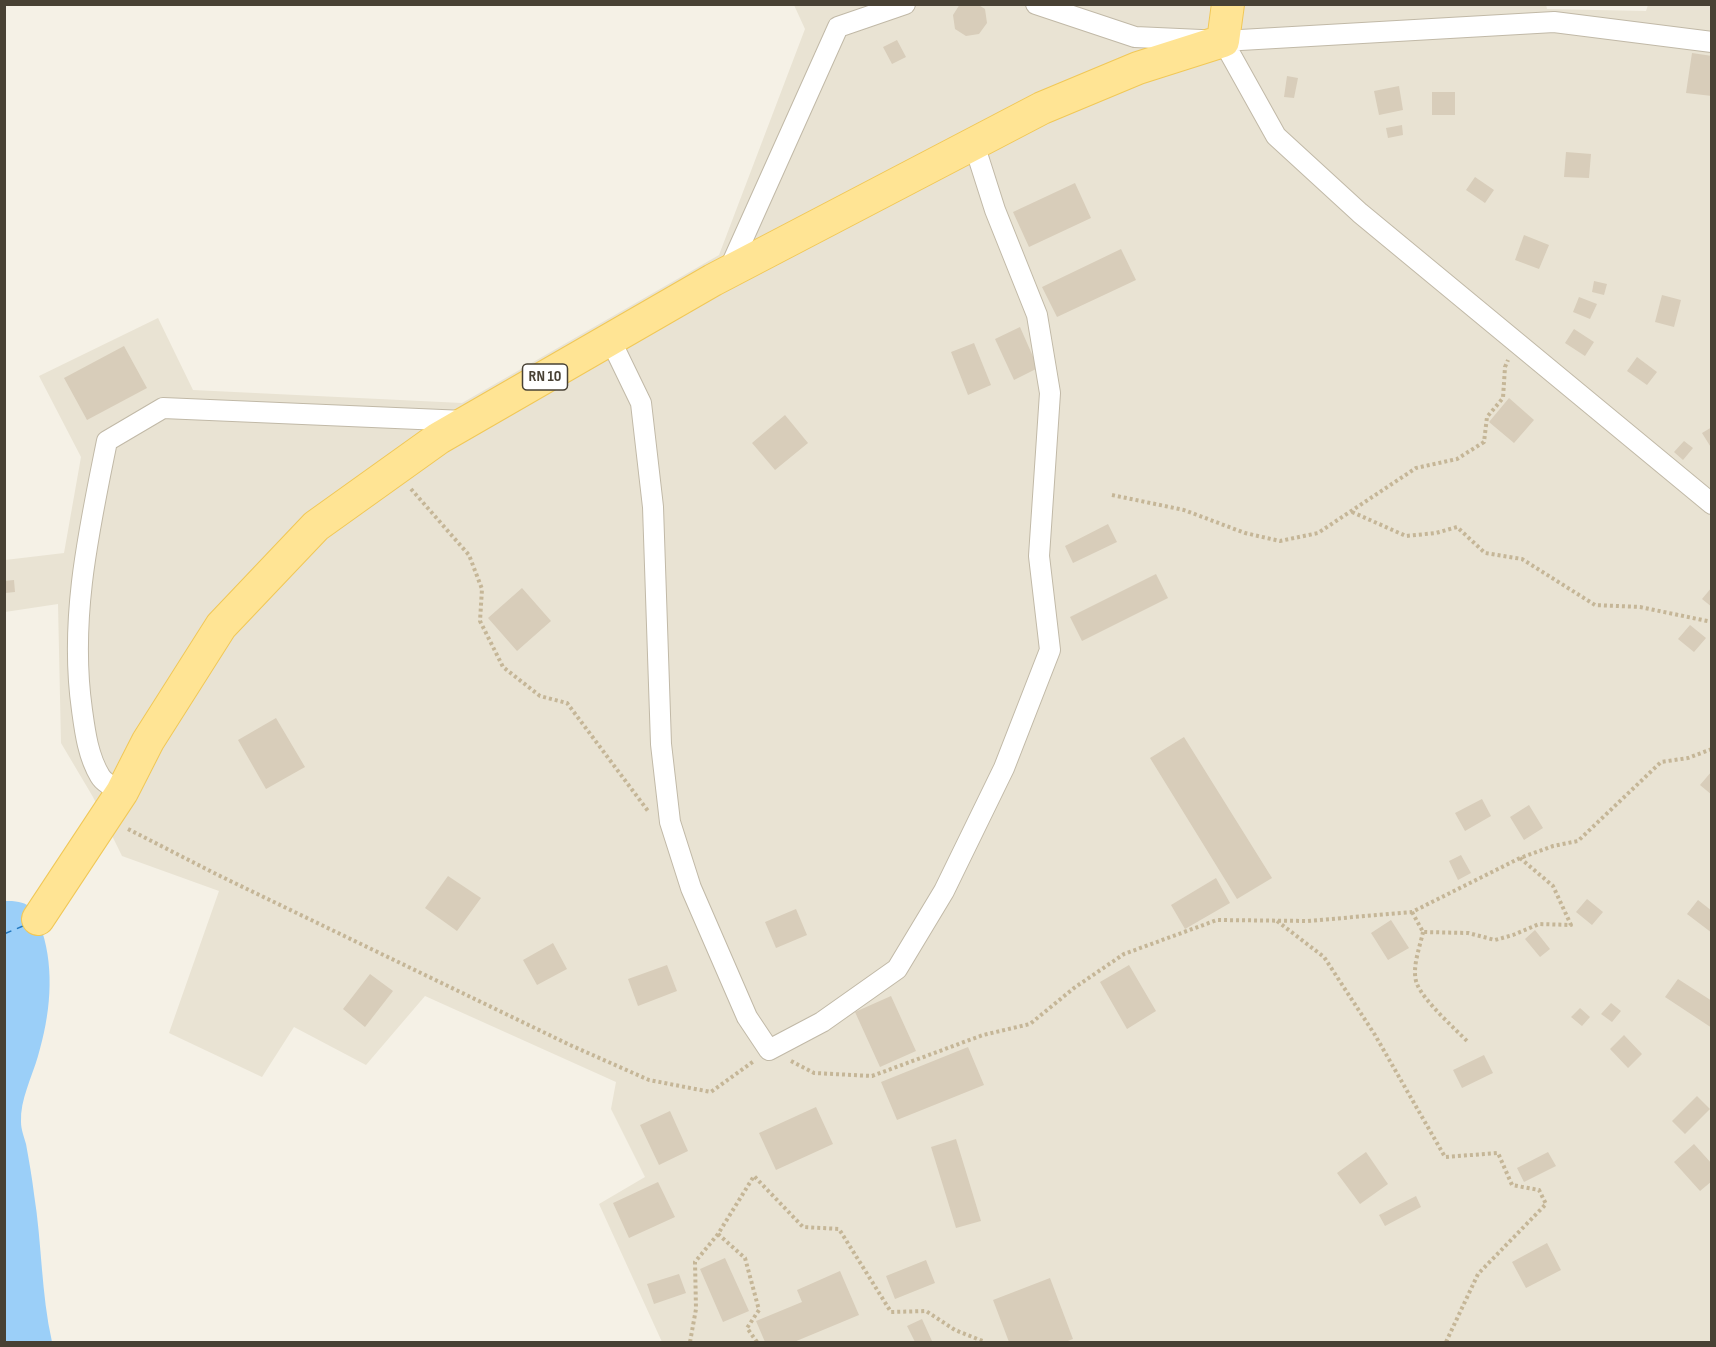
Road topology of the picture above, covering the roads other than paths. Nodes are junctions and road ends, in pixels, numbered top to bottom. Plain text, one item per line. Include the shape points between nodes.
1 (905, 4) edge
2 (1036, 4) edge
3 (1228, 4) edge
4 (1223, 41) junction
5 (1712, 42) edge
6 (974, 144) junction
7 (727, 273) junction
8 (610, 339) junction
9 (468, 421) junction
10 (1712, 504) edge
11 (122, 792) junction
12 (38, 920) dead end

1 - 7 street via 838,27
2 - 4 street via 1135,38
3 - 4 main road
4 - 5 street via 1554,22
4 - 6 main road, RN 10 via 1042,108
4 - 10 street via 1276,136 1360,213
6 - 7 main road, RN 10
6 - 8 street via 995,210 1037,315 1050,393 1039,556 1050,650 1004,768 944,891 897,969 822,1022 769,1050 747,1017 691,888 670,822 661,744 653,507 641,403
7 - 8 main road, RN 10
8 - 9 main road, RN 10
9 - 11 main road, RN 10 via 316,526 221,626 148,741
9 - 11 street via 163,408 107,441 80,589 77,676 86,740 100,778
11 - 12 main road, RN 10

